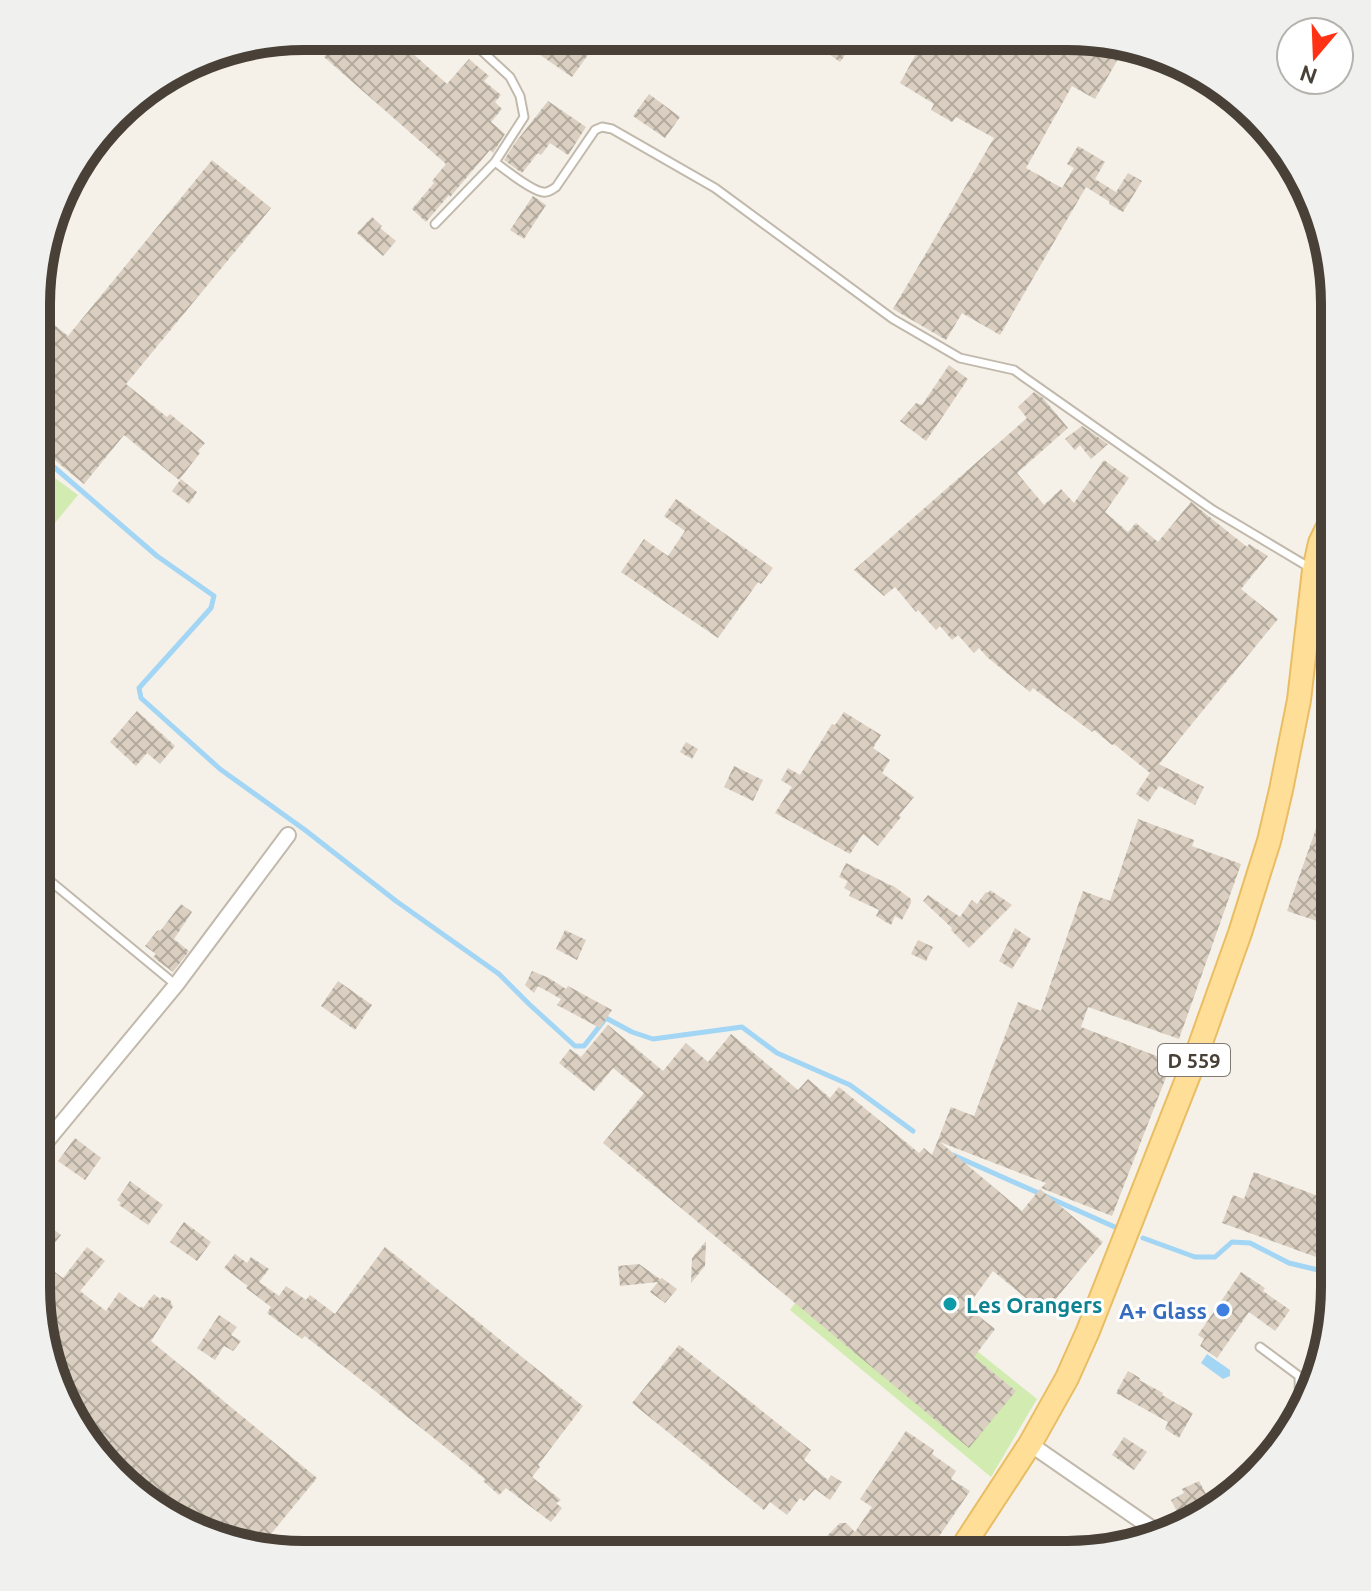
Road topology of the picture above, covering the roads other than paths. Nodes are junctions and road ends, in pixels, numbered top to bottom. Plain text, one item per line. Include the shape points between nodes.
1 (481, 50) edge
2 (495, 162) junction
3 (435, 224) dead end
4 (1321, 549) edge
5 (1314, 570) junction
6 (288, 835) dead end
7 (50, 881) edge
8 (176, 985) junction
9 (50, 1137) edge
10 (1260, 1347) dead end
11 (1299, 1389) edge
12 (1030, 1444) junction
13 (1150, 1527) edge
14 (967, 1540) edge

1 - 2 lane via 510,77 524,117
2 - 3 lane
2 - 5 lane via 532,187 550,192 595,130 612,129 715,188 893,319 960,358 1014,370 1213,510
4 - 5 main road, D 559
5 - 12 main road, D 559 via 1287,760 1240,933 1088,1331
6 - 8 street
7 - 8 lane
8 - 9 street
10 - 11 lane via 1299,1376
12 - 13 street
12 - 14 main road, D 559

